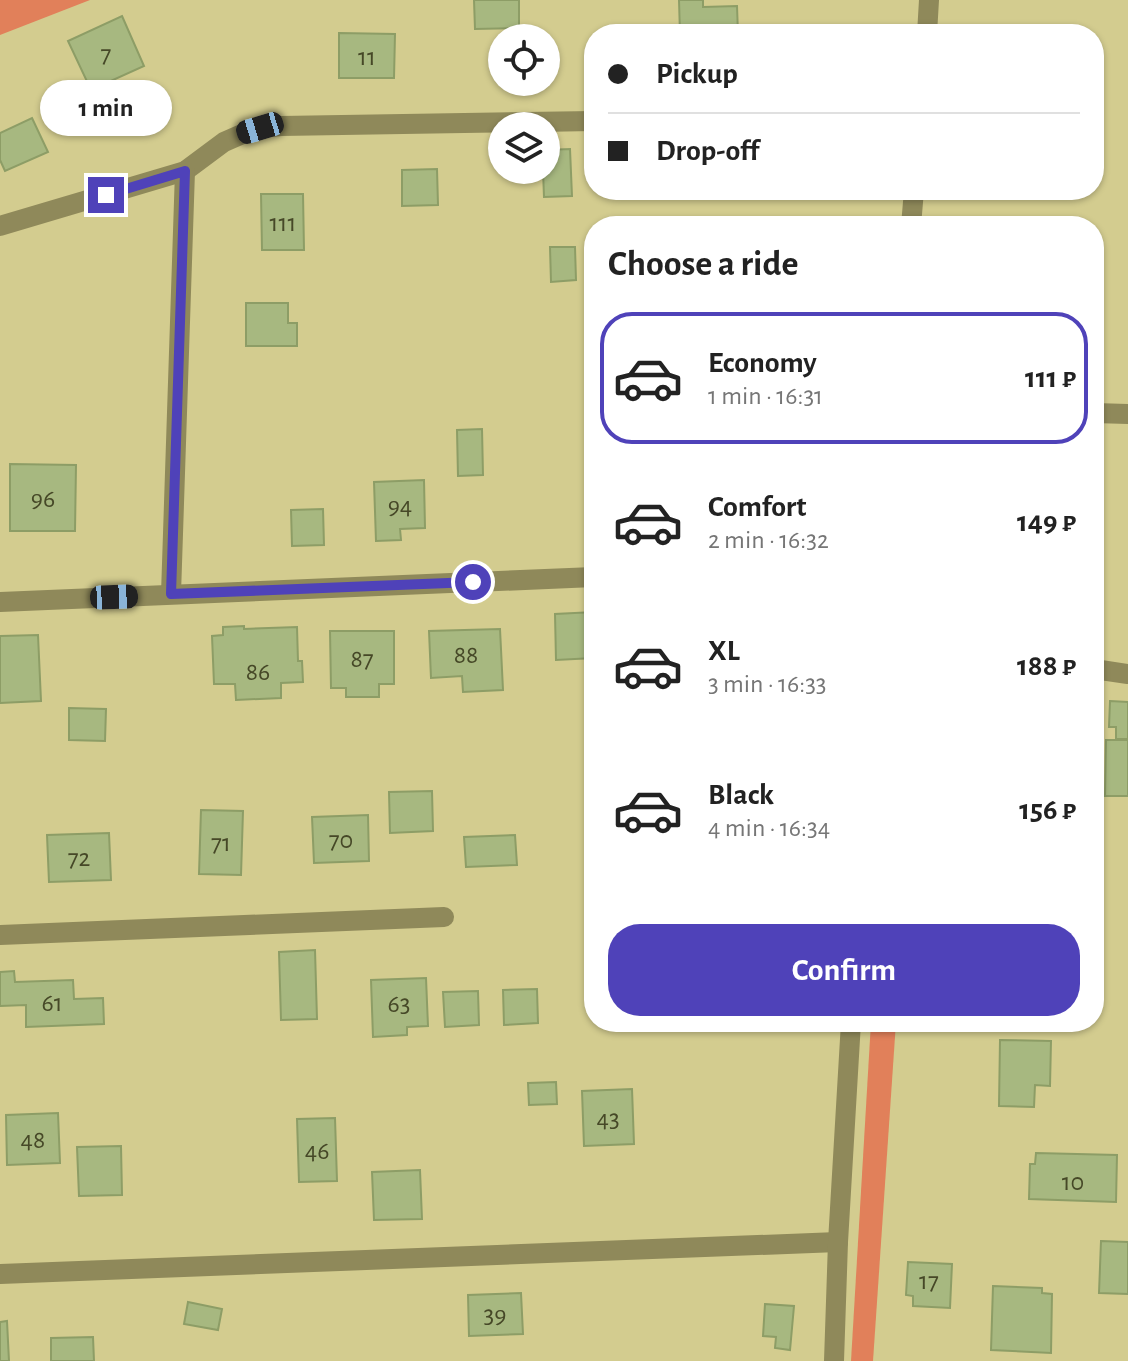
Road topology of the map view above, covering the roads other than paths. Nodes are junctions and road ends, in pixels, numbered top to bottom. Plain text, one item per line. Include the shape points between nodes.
1 (929, 0) edge
2 (928, 24) edge
3 (584, 121) edge
4 (185, 171) junction
5 (0, 226) edge
6 (1104, 413) edge
7 (1128, 414) edge
8 (584, 577) edge
9 (171, 594) junction
10 (0, 602) edge
11 (1104, 670) edge
12 (1128, 674) edge
13 (444, 917) dead end
14 (0, 935) edge
15 (850, 1032) edge
16 (838, 1242) junction
17 (0, 1274) edge
18 (834, 1361) edge

1 - 2 street
3 - 4 street via 260,128 224,142
4 - 5 street
4 - 9 street
6 - 7 street
8 - 9 street
9 - 10 street
11 - 12 street
13 - 14 street
15 - 16 street
16 - 17 street
16 - 18 street

